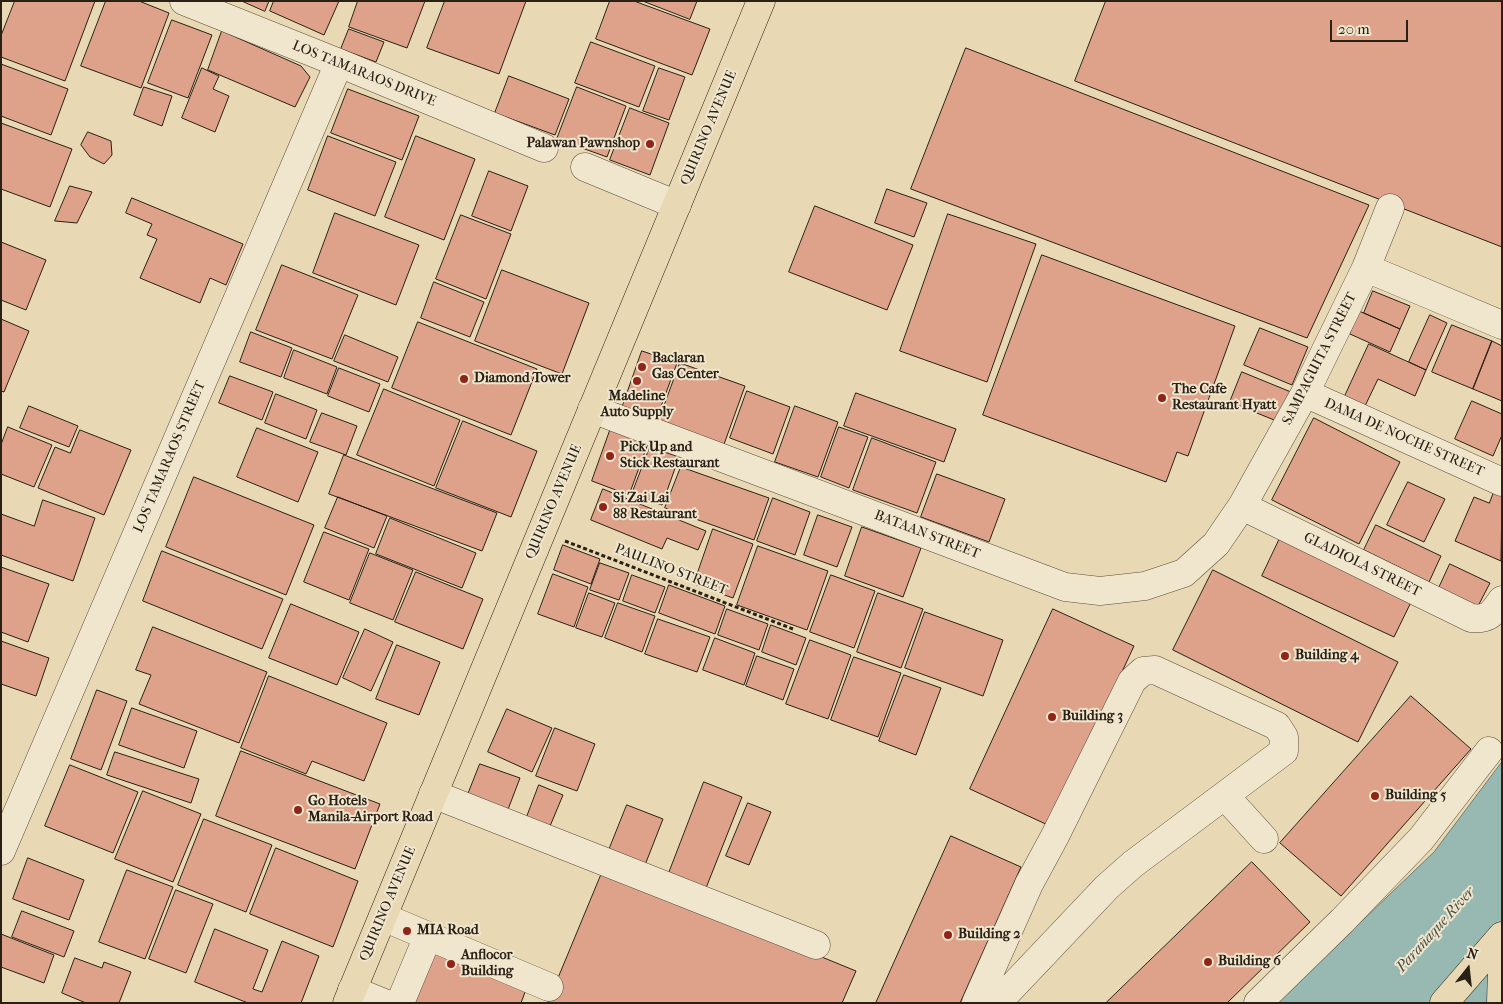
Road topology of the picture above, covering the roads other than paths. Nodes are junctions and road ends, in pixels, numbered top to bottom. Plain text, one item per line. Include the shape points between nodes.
1 (184, 1) edge
2 (761, 1) edge
3 (339, 62) junction
4 (544, 148) dead end
5 (585, 167) dead end
6 (677, 204) junction
7 (1390, 208) dead end
8 (1366, 268) junction
9 (1502, 325) edge
10 (1305, 393) junction
11 (592, 410) junction
12 (1502, 482) edge
13 (1242, 506) junction
14 (1492, 610) edge
15 (1489, 751) dead end
16 (433, 794) junction
17 (1225, 796) junction
18 (1264, 839) dead end
19 (1, 851) edge
20 (382, 917) junction
21 (428, 936) junction
22 (1502, 936) edge
23 (816, 945) dead end
24 (1502, 966) edge
25 (549, 987) dead end
26 (349, 997) edge
27 (1502, 997) edge
28 (384, 1003) edge
29 (400, 1003) edge
30 (976, 1003) edge
31 (997, 1003) edge
32 (1258, 1003) edge
33 (1444, 1003) edge
34 (1496, 1003) edge
35 (1501, 1003) edge

1 - 3 street, LOS TAMARAOS DRIVE
2 - 6 main road, QUIRINO AVENUE
3 - 4 street, LOS TAMARAOS DRIVE
3 - 19 street, LOS TAMARAOS STREET
5 - 6 street
6 - 11 main road, QUIRINO AVENUE
7 - 8 street, SAMPAGUITA STREET
8 - 9 street
8 - 10 street, SAMPAGUITA STREET
10 - 12 street, DAMA DE NOCHE STREET
10 - 13 street, SAMPAGUITA STREET
11 - 13 street, BATAAN STREET via 1065,587 1100,591 1145,586 1184,573 1216,544
11 - 16 main road, QUIRINO AVENUE
13 - 14 street, GLADIOLA STREET via 1471,618
15 - 32 street via 1421,839
16 - 20 main road, QUIRINO AVENUE
16 - 23 street
17 - 18 street
17 - 30 street via 1284,751 1284,737 1277,726 1155,670 1143,671 1132,681 1029,884
17 - 31 street via 1107,887
20 - 21 street
20 - 26 main road, QUIRINO AVENUE
21 - 25 street
21 - 29 street
22 - 33 main road
24 - 35 main road
26 - 28 street
27 - 34 main road

